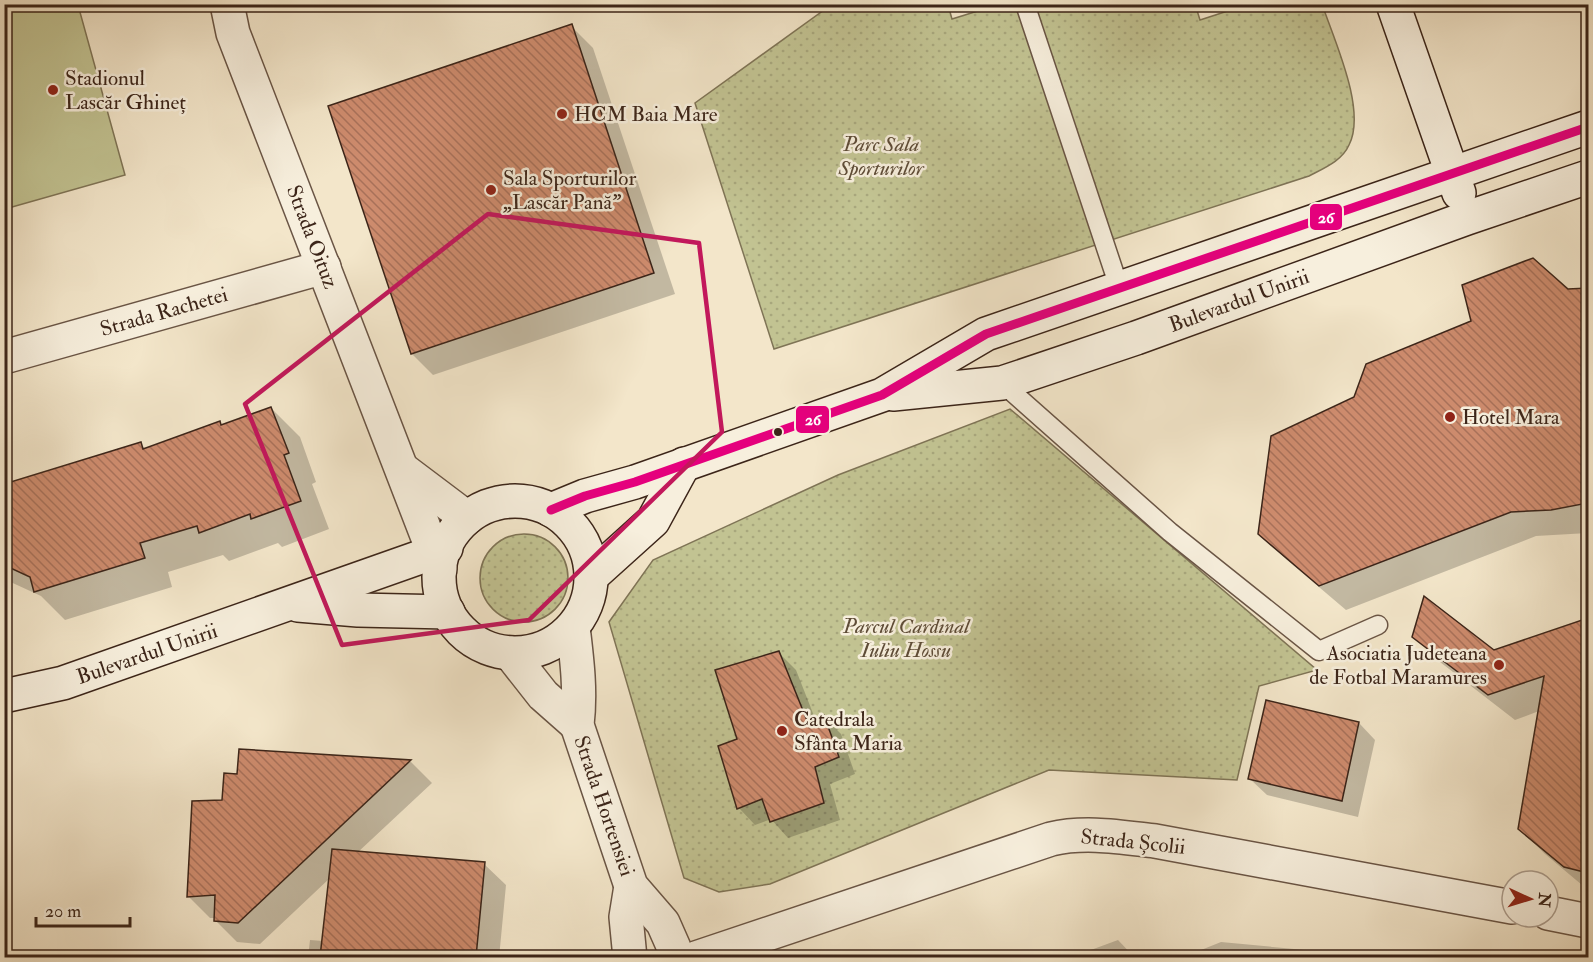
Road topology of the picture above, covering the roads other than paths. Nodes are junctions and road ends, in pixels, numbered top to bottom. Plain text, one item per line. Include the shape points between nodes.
1 (227, 4) edge
2 (1025, 4) edge
3 (1394, 4) edge
4 (1588, 127) edge
5 (1452, 174) junction
6 (1588, 177) edge
7 (1467, 218) junction
8 (324, 267) junction
9 (1119, 287) junction
10 (4, 357) edge
11 (1002, 383) junction
12 (882, 395) junction
13 (684, 464) junction
14 (402, 469) junction
15 (552, 510) junction
16 (467, 518) junction
17 (440, 556) junction
18 (592, 576) junction
19 (287, 604) junction
20 (447, 612) junction
21 (1378, 626) dead end
22 (573, 627) junction
23 (510, 653) junction
24 (4, 696) edge
25 (577, 725) junction
26 (632, 886) junction
27 (1500, 904) edge
28 (1560, 915) edge
29 (1588, 921) edge
30 (687, 954) edge
31 (630, 957) edge
32 (637, 957) edge

1 - 8 main road, Strada Oituz via 233,33
2 - 9 lane
3 - 5 main road
4 - 5 main road, Bulevardul Unirii
5 - 7 main road
5 - 9 main road, Bulevardul Unirii
6 - 7 main road, Bulevardul Unirii
7 - 11 main road, Bulevardul Unirii
8 - 10 main road, Strada Rachetei
8 - 14 main road, Strada Oituz
9 - 12 main road, Bulevardul Unirii via 986,333
11 - 12 main road, Bulevardul Unirii
11 - 21 lane via 1170,532 1319,651
12 - 13 main road, Bulevardul Unirii
13 - 15 main road, Bulevardul Unirii
13 - 18 main road via 653,521
14 - 16 main road
14 - 17 main road, Strada Oituz
15 - 16 main road via 531,502 508,501 486,506
15 - 18 main road via 581,537
16 - 17 main road
17 - 19 main road, Bulevardul Unirii
17 - 20 main road via 441,595
18 - 22 main road via 586,603
19 - 20 main road, Bulevardul Unirii
19 - 24 main road, Bulevardul Unirii via 63,683
20 - 23 main road via 473,641
22 - 23 main road via 550,645
22 - 25 main road, Strada Hortensiei via 579,676
23 - 25 main road, Strada Hortensiei via 543,695
25 - 26 main road, Strada Hortensiei
26 - 30 main road, Strada Hortensiei
26 - 31 main road, Strada Hortensiei via 626,917
27 - 30 main road, Strada Școlii via 1155,841 1067,835
28 - 29 main road
30 - 32 main road, Strada Școlii via 662,946 650,948

